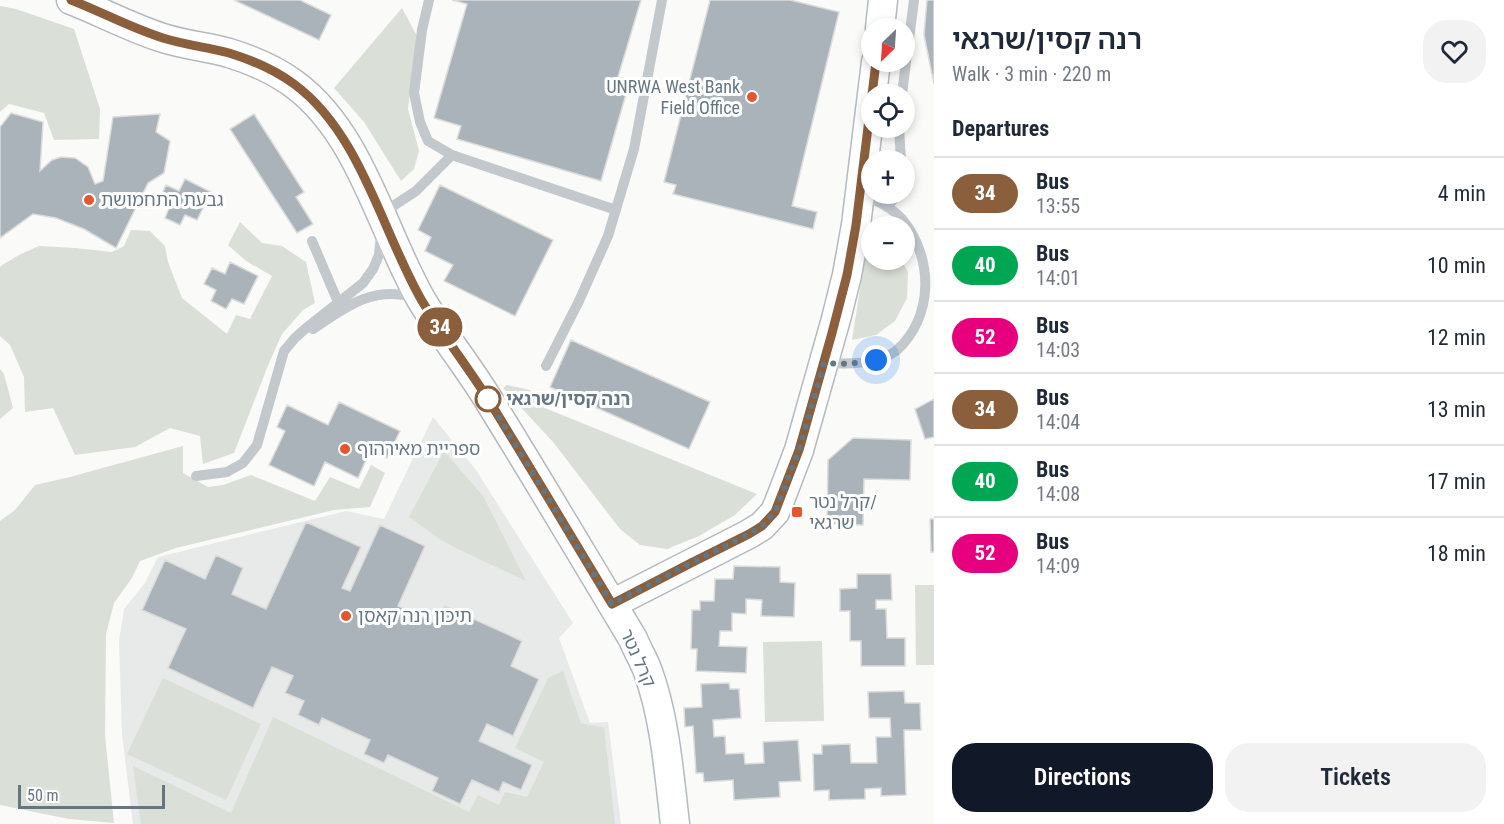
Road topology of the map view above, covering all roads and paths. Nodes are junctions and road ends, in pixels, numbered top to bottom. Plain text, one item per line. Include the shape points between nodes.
1 (71, 0) edge
2 (429, 0) edge
3 (662, 0) edge
4 (883, 0) edge
5 (914, 0) edge
6 (881, 18) edge
7 (875, 72) edge
8 (903, 84) edge
9 (452, 155) junction
10 (859, 194) junction
11 (890, 204) edge
12 (887, 207) junction
13 (616, 210) junction
14 (380, 214) junction
15 (312, 241) dead end
16 (422, 300) junction
17 (338, 302) junction
18 (284, 351) junction
19 (824, 363) junction
20 (546, 366) dead end
21 (196, 476) dead end
22 (612, 604) junction
23 (673, 810) edge
24 (690, 824) edge

1 - 14 street, קרל נטר via 161,37 229,53 275,71 309,97 339,132
2 - 9 lane via 414,93 428,141
3 - 13 lane via 634,149
4 - 6 street
5 - 8 lane
7 - 10 street
9 - 13 lane
9 - 14 lane via 416,191
10 - 12 lane
10 - 19 street via 847,275
11 - 12 lane
12 - 19 lane via 914,234 926,255 931,296 923,320 896,352 876,360
13 - 20 lane via 591,277
14 - 16 street, קרל נטר
14 - 17 lane via 381,246 373,270
15 - 17 lane
16 - 18 lane via 387,293 363,298
16 - 22 street, קרל נטר via 488,399
17 - 18 lane
18 - 21 lane via 257,445 243,463 227,472
19 - 22 street via 799,450 775,512 749,534
22 - 23 street, קרל נטר via 647,669 661,722
23 - 24 street via 677,807

